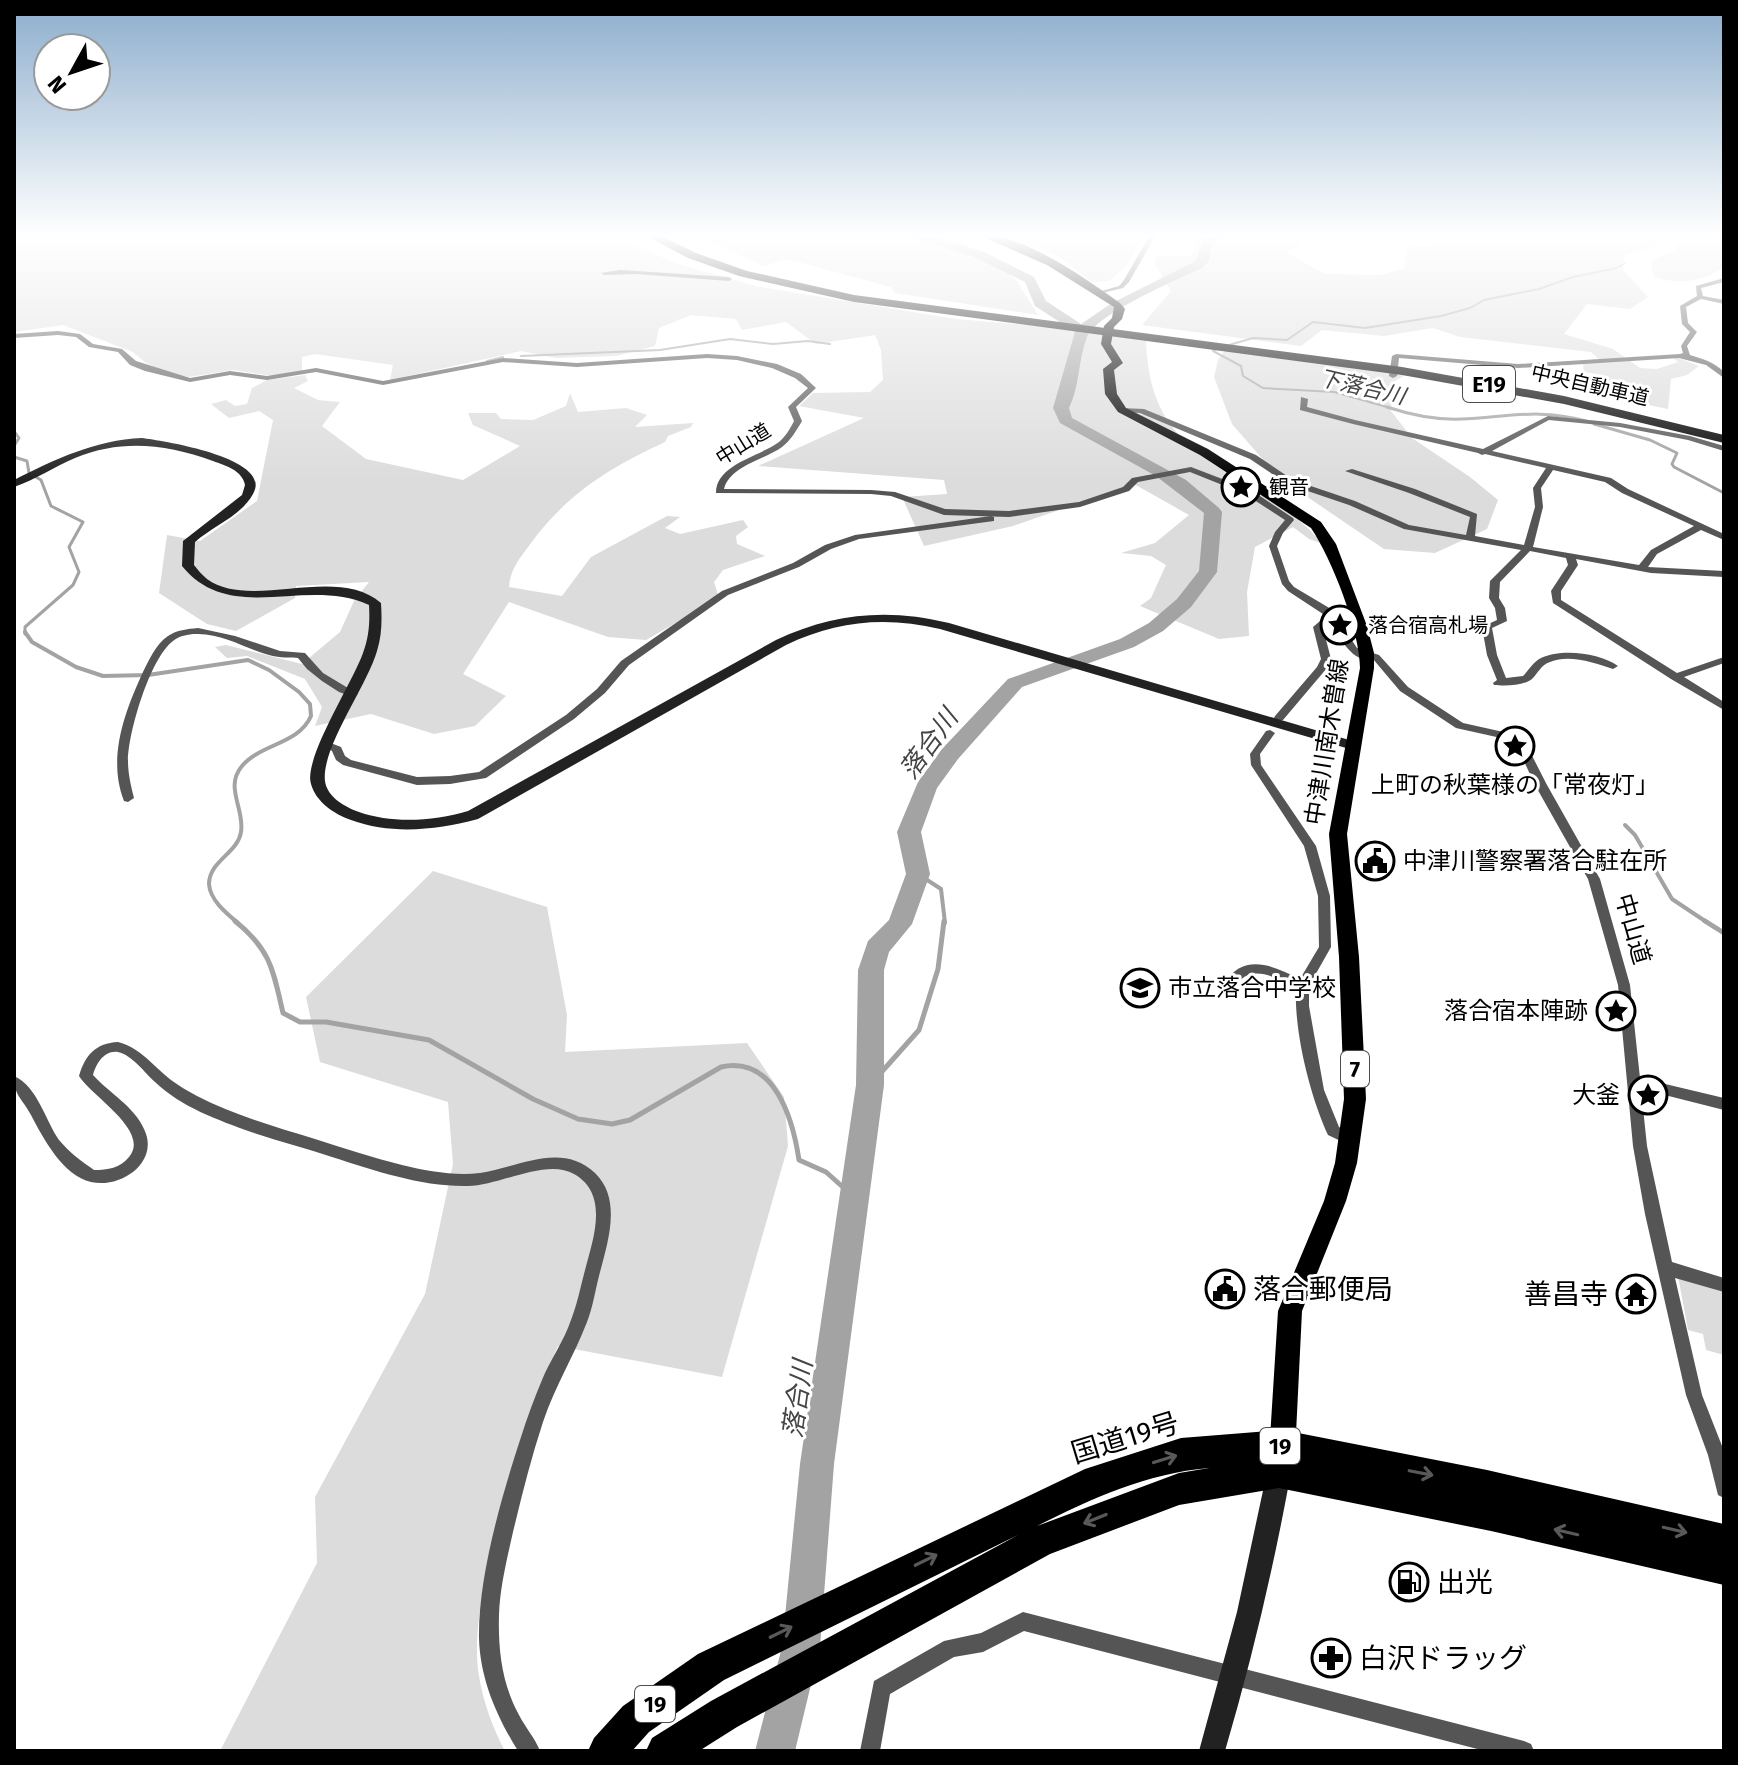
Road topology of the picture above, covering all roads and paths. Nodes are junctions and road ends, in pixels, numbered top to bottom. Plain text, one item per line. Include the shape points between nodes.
1 (1007, 315) edge
2 (1117, 315) edge
3 (1684, 315) edge
4 (14, 336) edge
5 (1682, 356) junction
6 (1723, 360) edge
7 (1722, 373) edge
8 (1393, 376) dead end
9 (1304, 399) dead end
10 (1122, 410) junction
11 (1724, 437) edge
12 (1724, 449) edge
13 (1482, 453) junction
14 (1550, 468) junction
15 (1349, 471) dead end
16 (14, 484) edge
17 (1009, 514) junction
18 (1699, 527) junction
19 (1724, 537) edge
20 (1470, 539) junction
21 (1528, 548) junction
22 (1570, 556) junction
23 (1642, 568) junction
24 (1724, 574) edge
25 (1331, 617) junction
26 (1367, 656) junction
27 (1724, 660) edge
28 (1613, 666) dead end
29 (1675, 677) junction
30 (353, 694) junction
31 (1724, 707) edge
32 (1279, 718) dead end
33 (1270, 733) dead end
34 (328, 745) junction
35 (1351, 745) junction
36 (128, 798) dead end
37 (1229, 985) dead end
38 (1303, 986) junction
39 (14, 1082) edge
40 (1635, 1082) junction
41 (1724, 1104) edge
42 (1349, 1139) junction
43 (1667, 1268) junction
44 (1724, 1285) edge
45 (1281, 1459) junction
46 (1724, 1489) edge
47 (1724, 1541) edge
48 (1724, 1568) edge
49 (1235, 1677) junction
50 (530, 1751) edge
51 (607, 1751) edge
52 (665, 1751) edge
53 (870, 1751) edge
54 (1212, 1751) edge
55 (1524, 1751) edge

1 - 11 highway, 中央自動車道 / E19 via 1491,384
2 - 10 main road via 1106,344 1118,363 1108,369 1109,385
3 - 5 street via 1694,332
4 - 17 street, 中山道 via 78,335 91,346 120,350 133,363 190,380 230,373 267,378 316,370 383,383 506,360 577,365 737,358 774,366 812,388 792,407 796,428 772,452 728,473 719,491 871,492 944,512
5 - 7 street
5 - 8 street via 1518,366 1396,356
6 - 7 street
9 - 13 street via 1303,408 1315,412
10 - 20 street via 1141,411 1244,454 1290,482 1392,522
10 - 26 main road, 中津川南木曽線 / 7 via 1204,452 1316,525 1329,544
12 - 13 street via 1690,438 1548,418
13 - 14 street
14 - 18 street via 1608,480
14 - 21 street via 1537,488 1539,507
15 - 20 street via 1474,516
16 - 30 street via 93,447 138,440 170,443 242,470 251,483 249,493 189,541 188,566 201,580 222,589 348,592 375,603 368,662
17 - 25 street, 中山道 via 1080,504 1126,489 1139,479 1199,471 1248,492 1290,520 1273,546 1285,582
17 - 34 street via 858,537 725,593 625,663 570,717 482,775 417,781 347,763
18 - 19 street
18 - 23 street via 1654,552
20 - 21 street
21 - 22 street
21 - 28 street via 1495,581 1502,621 1487,627 1501,682 1529,679 1548,658 1598,658
22 - 23 street
22 - 29 street via 1571,572 1556,591 1556,601
23 - 24 street
25 - 26 street, 中山道 via 1353,650
25 - 32 street via 1318,627 1326,659 1322,668
26 - 35 main road, 中津川南木曽線 / 7
26 - 40 street, 中山道 via 1376,657 1404,689 1453,722 1520,742 1594,879 1624,985
27 - 29 street
29 - 31 street
30 - 34 street
30 - 36 street via 317,672 305,657 200,631 168,639 143,682 121,754
33 - 38 street via 1255,754 1256,765 1310,846 1324,896 1325,947
34 - 35 street via 318,785 336,805 378,823 438,824 490,808 615,734 820,626 857,618 901,618 995,640
35 - 42 main road, 中津川南木曽線 / 7 via 1338,834 1355,1067
37 - 38 street via 1235,975 1252,967
38 - 42 street via 1317,1090 1333,1131
39 - 50 street via 33,1102 65,1157 92,1176 116,1174 130,1166 144,1144 140,1131 86,1076 93,1056 119,1047 130,1050 173,1090 218,1113 389,1167 469,1180 560,1163 591,1179 601,1192 603,1229 579,1321 548,1385 521,1463 489,1593 496,1688
40 - 41 street
40 - 43 street, 中山道 via 1640,1146
42 - 45 main road, 中津川南木曽線 / 7 via 1335,1201 1290,1311
43 - 44 street
43 - 46 street, 中山道 via 1694,1395
45 -> 47 highway, 国道19号 / 19 via 1487,1486
48 -> 45 highway, 国道19号 / 19 via 1491,1515
45 - 49 street
51 -> 45 highway, 国道19号 / 19 via 636,1719 711,1667 1096,1480 1181,1454
45 -> 52 highway, 国道19号 / 19 via 1179,1489 1041,1541
49 - 53 street via 1023,1621 983,1642 951,1648 881,1688
49 - 54 street
49 - 55 street

